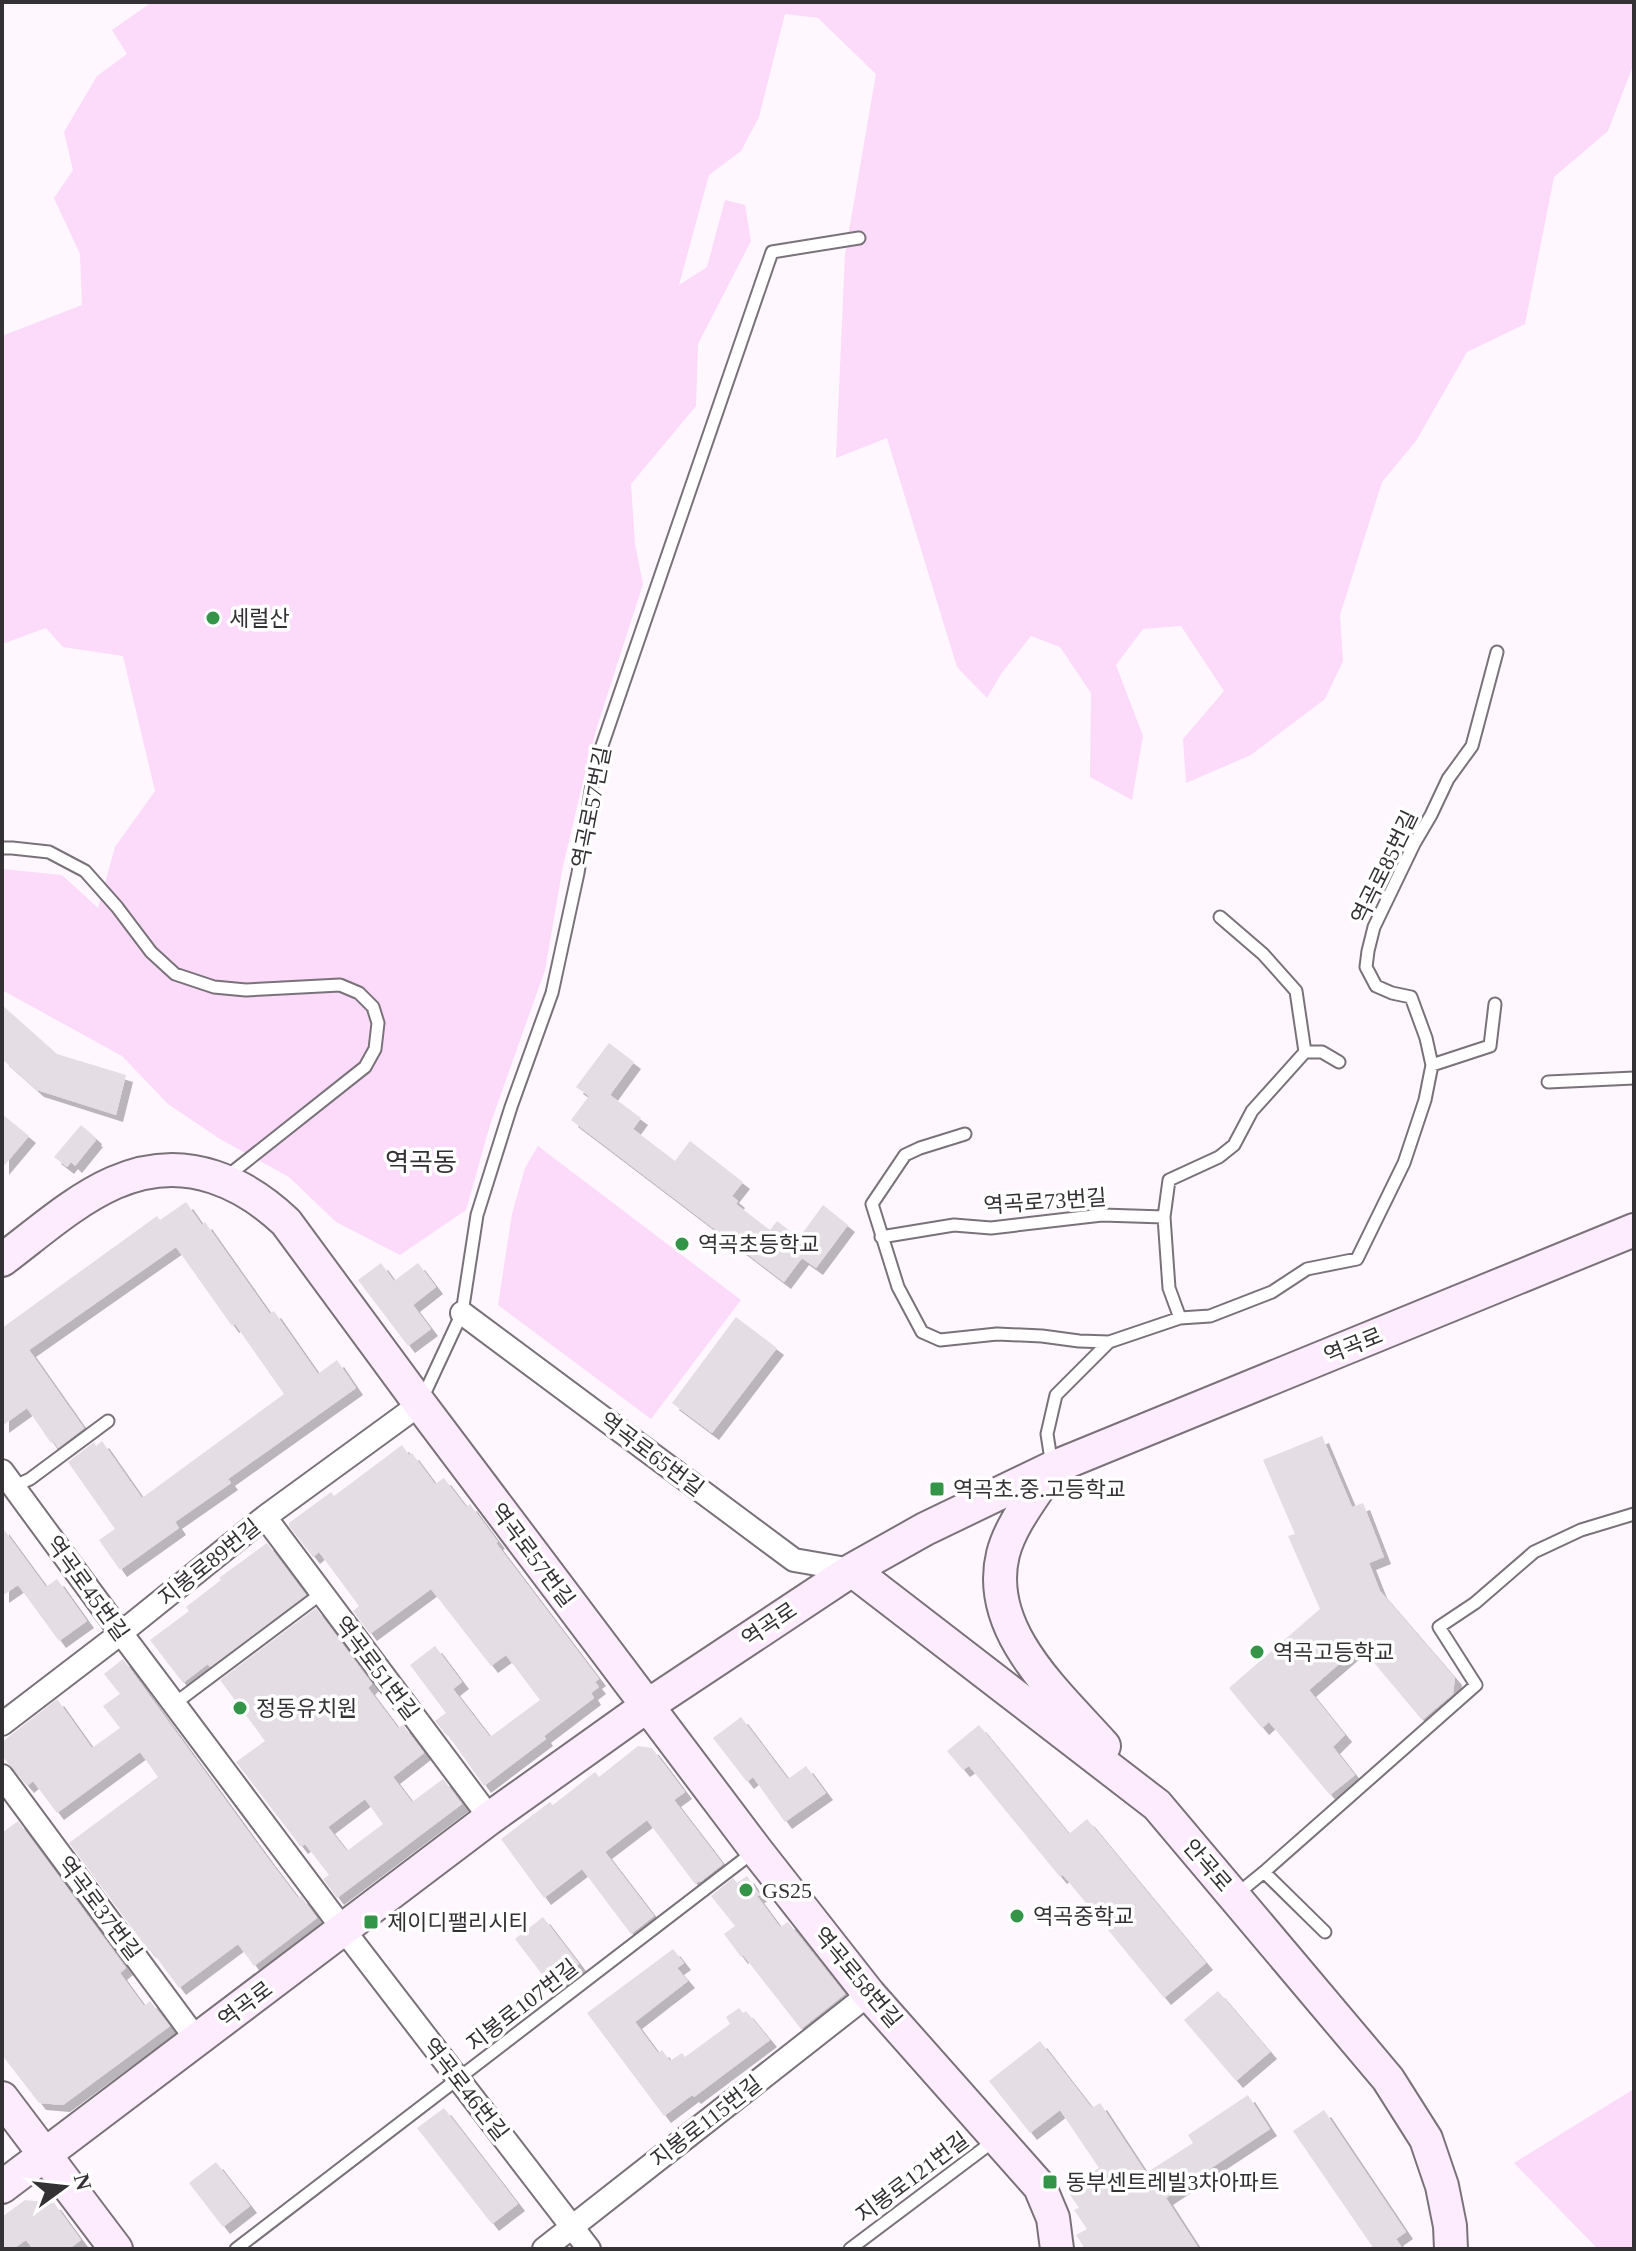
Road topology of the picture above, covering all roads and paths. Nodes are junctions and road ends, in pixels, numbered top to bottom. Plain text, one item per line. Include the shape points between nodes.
1 (859, 238) dead end
2 (1497, 652) dead end
3 (2, 848) edge
4 (1220, 917) dead end
5 (1495, 1004) dead end
6 (1305, 1052) junction
7 (1339, 1062) dead end
8 (1432, 1065) junction
9 (1634, 1078) edge
10 (1548, 1082) dead end
11 (965, 1134) dead end
12 (223, 1180) junction
13 (1164, 1217) junction
14 (1634, 1230) edge
15 (881, 1237) junction
16 (2, 1260) edge
17 (462, 1313) junction
18 (1180, 1318) junction
19 (1109, 1342) junction
20 (420, 1404) junction
21 (108, 1421) dead end
22 (1052, 1468) junction
23 (6, 1484) edge
24 (1634, 1514) edge
25 (265, 1517) junction
26 (852, 1570) junction
27 (322, 1593) junction
28 (121, 1633) junction
29 (174, 1704) junction
30 (647, 1706) junction
31 (2, 1724) edge
32 (2, 1776) edge
33 (1157, 1805) junction
34 (490, 1818) junction
35 (756, 1850) junction
36 (1264, 1872) junction
37 (1235, 1896) junction
38 (343, 1929) junction
39 (1325, 1932) dead end
40 (869, 1994) junction
41 (197, 2040) junction
42 (458, 2080) junction
43 (2, 2098) edge
44 (998, 2138) junction
45 (44, 2155) junction
46 (2, 2187) edge
47 (573, 2226) junction
48 (116, 2249) edge
49 (236, 2249) edge
50 (544, 2249) edge
51 (589, 2249) edge
52 (850, 2249) edge
53 (1057, 2249) edge
54 (1451, 2249) edge

1 - 17 lane, 역곡로57번길 via 772,252 595,766 552,993 477,1215
2 - 8 lane, 역곡로85번길 via 1472,746 1414,844 1368,951 1366,967 1376,986 1411,997
3 - 12 lane via 49,852 85,871 175,974 214,987 246,990 340,985 373,1007 378,1023 375,1049 365,1067
4 - 6 lane via 1296,991
5 - 8 lane via 1490,1046
6 - 7 lane via 1322,1052
6 - 13 lane via 1252,1111 1234,1145 1169,1180
8 - 18 lane, 역곡로85번길 via 1404,1163 1357,1259 1307,1269 1272,1292 1210,1316
9 - 10 lane
11 - 15 lane via 905,1155 872,1204
12 - 16 street, 역곡로57번길 via 179,1169 121,1178
12 - 20 street, 역곡로57번길 via 270,1206 286,1222
13 - 15 lane, 역곡로73번길 via 1102,1215 991,1228 954,1225
13 - 18 lane via 1169,1288
14 - 22 street, 역곡로
15 - 19 lane via 898,1287 922,1332 940,1340 997,1334
17 - 20 lane, 역곡로57번길
17 - 26 street, 역곡로65번길 via 794,1560
18 - 19 lane
19 - 22 lane via 1056,1395 1047,1434
20 - 25 street, 지봉로89번길
20 - 30 street, 역곡로57번길
21 - 23 lane via 30,1479
22 - 26 street, 역곡로
22 - 33 street via 1003,1553 999,1582 1006,1617 1036,1670
23 - 28 street, 역곡로45번길
24 - 36 lane via 1534,1552 1439,1627 1476,1685
25 - 27 street, 역곡로51번길
25 - 28 street, 지봉로89번길
26 - 30 street, 역곡로
26 - 33 street, 안곡로
27 - 29 lane
27 - 34 street, 역곡로51번길
28 - 29 street, 역곡로45번길
28 - 31 street, 지봉로89번길
29 - 38 street, 역곡로45번길
30 - 34 street, 역곡로
30 - 35 street, 역곡로58번길
32 - 41 street, 역곡로37번길
33 - 37 street, 안곡로
34 - 38 street, 역곡로
35 - 40 street, 역곡로58번길
35 - 42 lane, 지봉로107번길
36 - 37 lane
36 - 39 lane
37 - 54 street, 안곡로 via 1388,2079 1426,2139 1442,2186
38 - 41 street, 역곡로
38 - 42 street, 역곡로46번길
40 - 44 street, 역곡로58번길
40 - 47 street, 지봉로115번길
41 - 45 street, 역곡로
42 - 47 street, 역곡로46번길
42 - 49 lane, 지봉로107번길
43 - 45 street
44 - 52 lane, 지봉로121번길
44 - 53 street, 역곡로58번길 via 1040,2187 1053,2218
45 - 46 street, 역곡로
45 - 48 street
47 - 50 street, 지봉로115번길
47 - 51 street, 역곡로46번길

